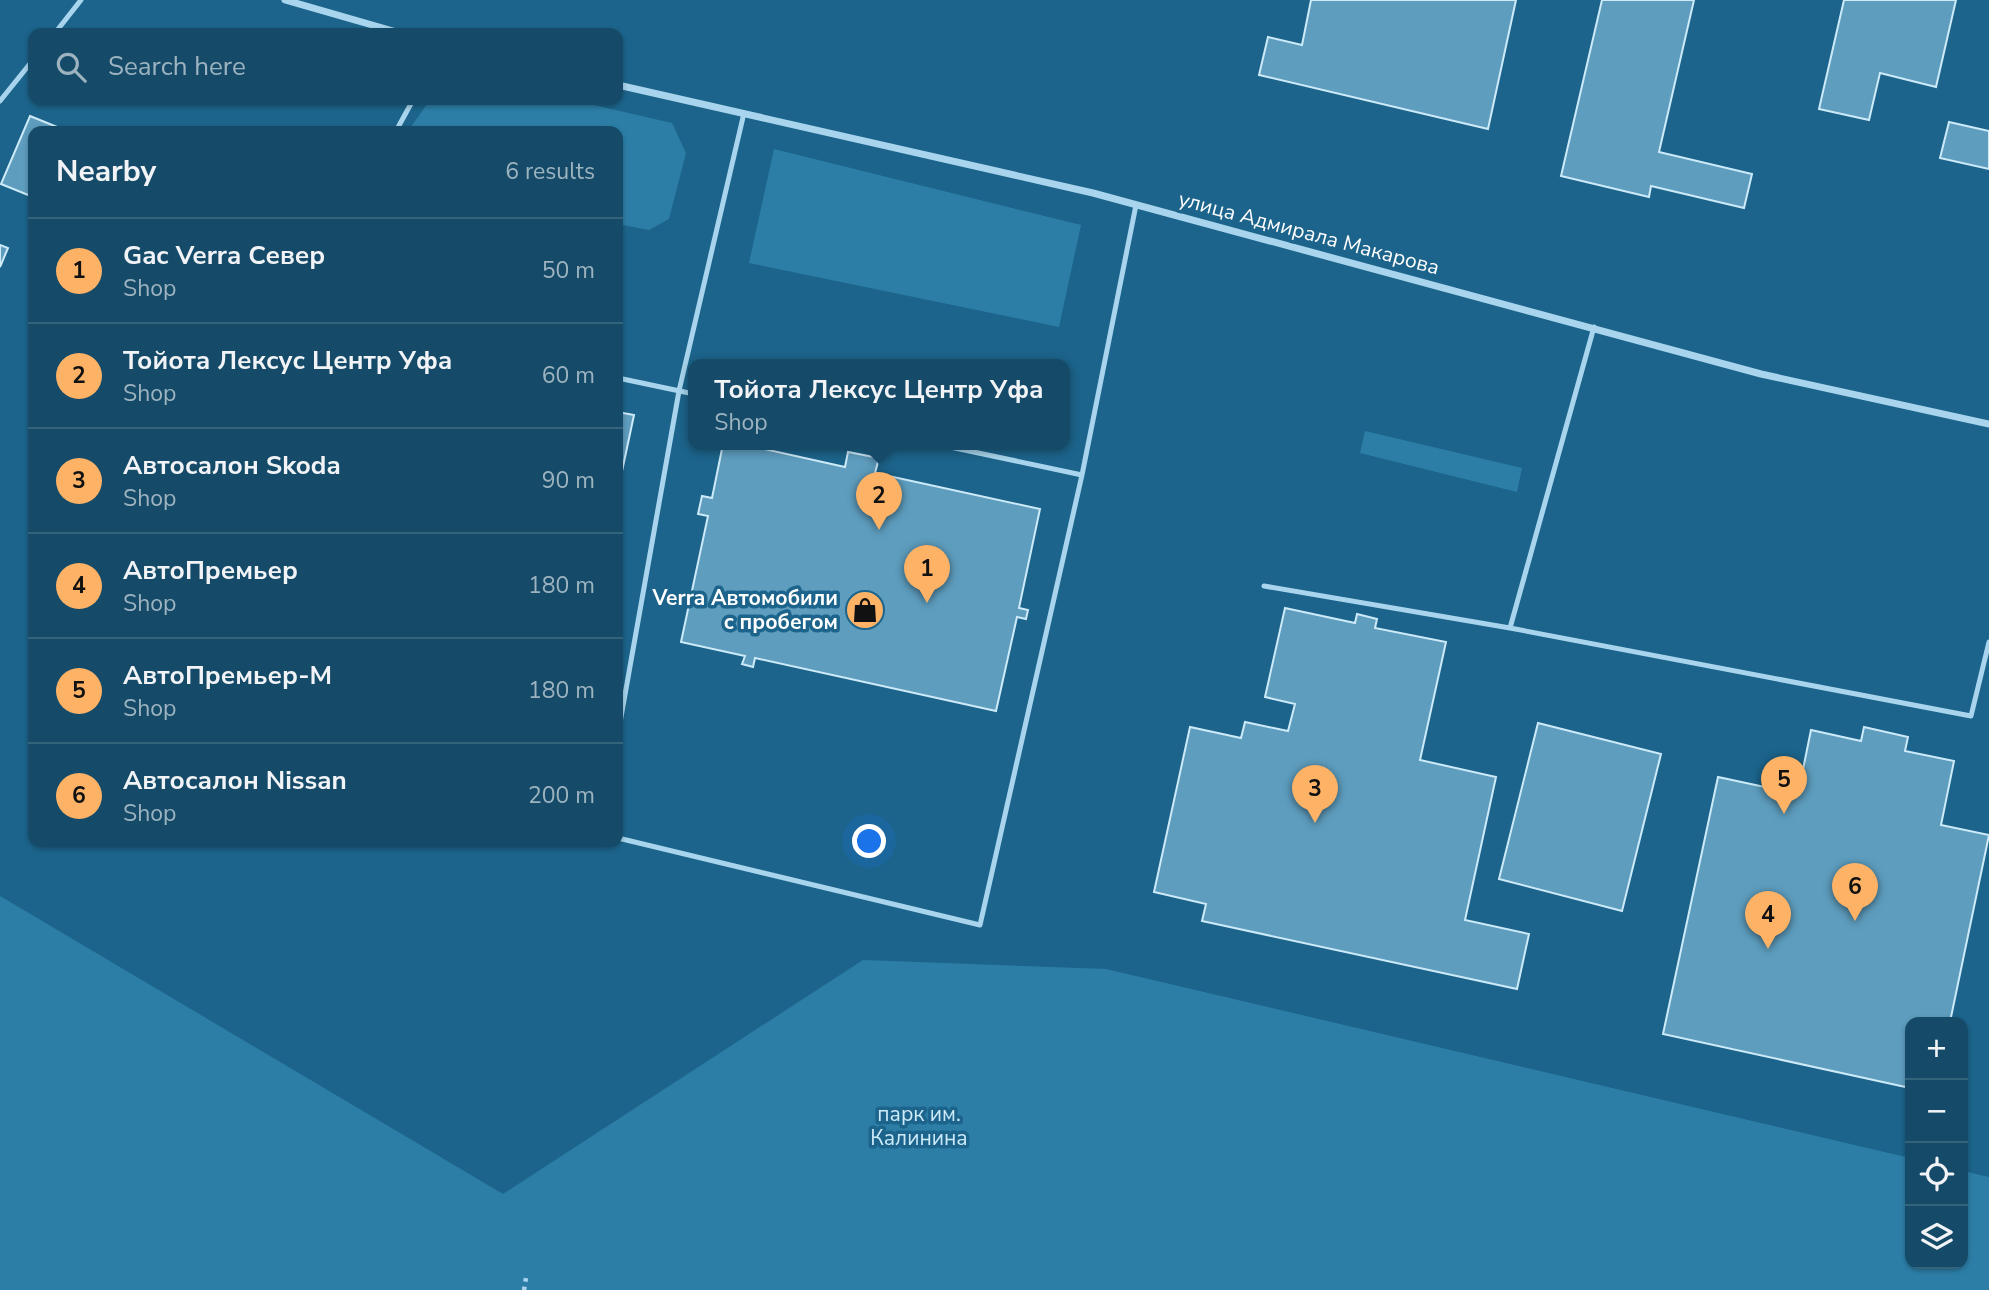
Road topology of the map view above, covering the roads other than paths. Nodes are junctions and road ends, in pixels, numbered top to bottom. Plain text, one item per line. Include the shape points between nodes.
1 (81, 0) edge
2 (285, 0) edge
3 (59, 28) edge
4 (383, 28) edge
5 (28, 67) edge
6 (623, 86) edge
7 (0, 101) edge
8 (410, 105) edge
9 (744, 113) junction
10 (399, 126) edge
11 (1136, 205) junction
12 (1594, 327) junction
13 (623, 379) edge
14 (679, 391) junction
15 (688, 393) edge
16 (1989, 424) edge
17 (964, 450) edge
18 (1082, 475) junction
19 (1265, 586) dead end
20 (1510, 628) junction
21 (1989, 642) edge
22 (623, 706) edge
23 (623, 839) edge

1 - 3 lane
2 - 4 street
5 - 7 lane
6 - 9 street, улица Адмирала Макарова
8 - 10 lane
9 - 11 street, улица Адмирала Макарова
9 - 14 lane
11 - 12 street, улица Адмирала Макарова
11 - 18 lane
12 - 16 street, улица Адмирала Макарова via 1761,374
12 - 20 lane
13 - 14 lane
14 - 15 lane
14 - 22 lane
17 - 18 lane
18 - 23 lane via 981,925
19 - 20 lane
20 - 21 lane via 1971,716

